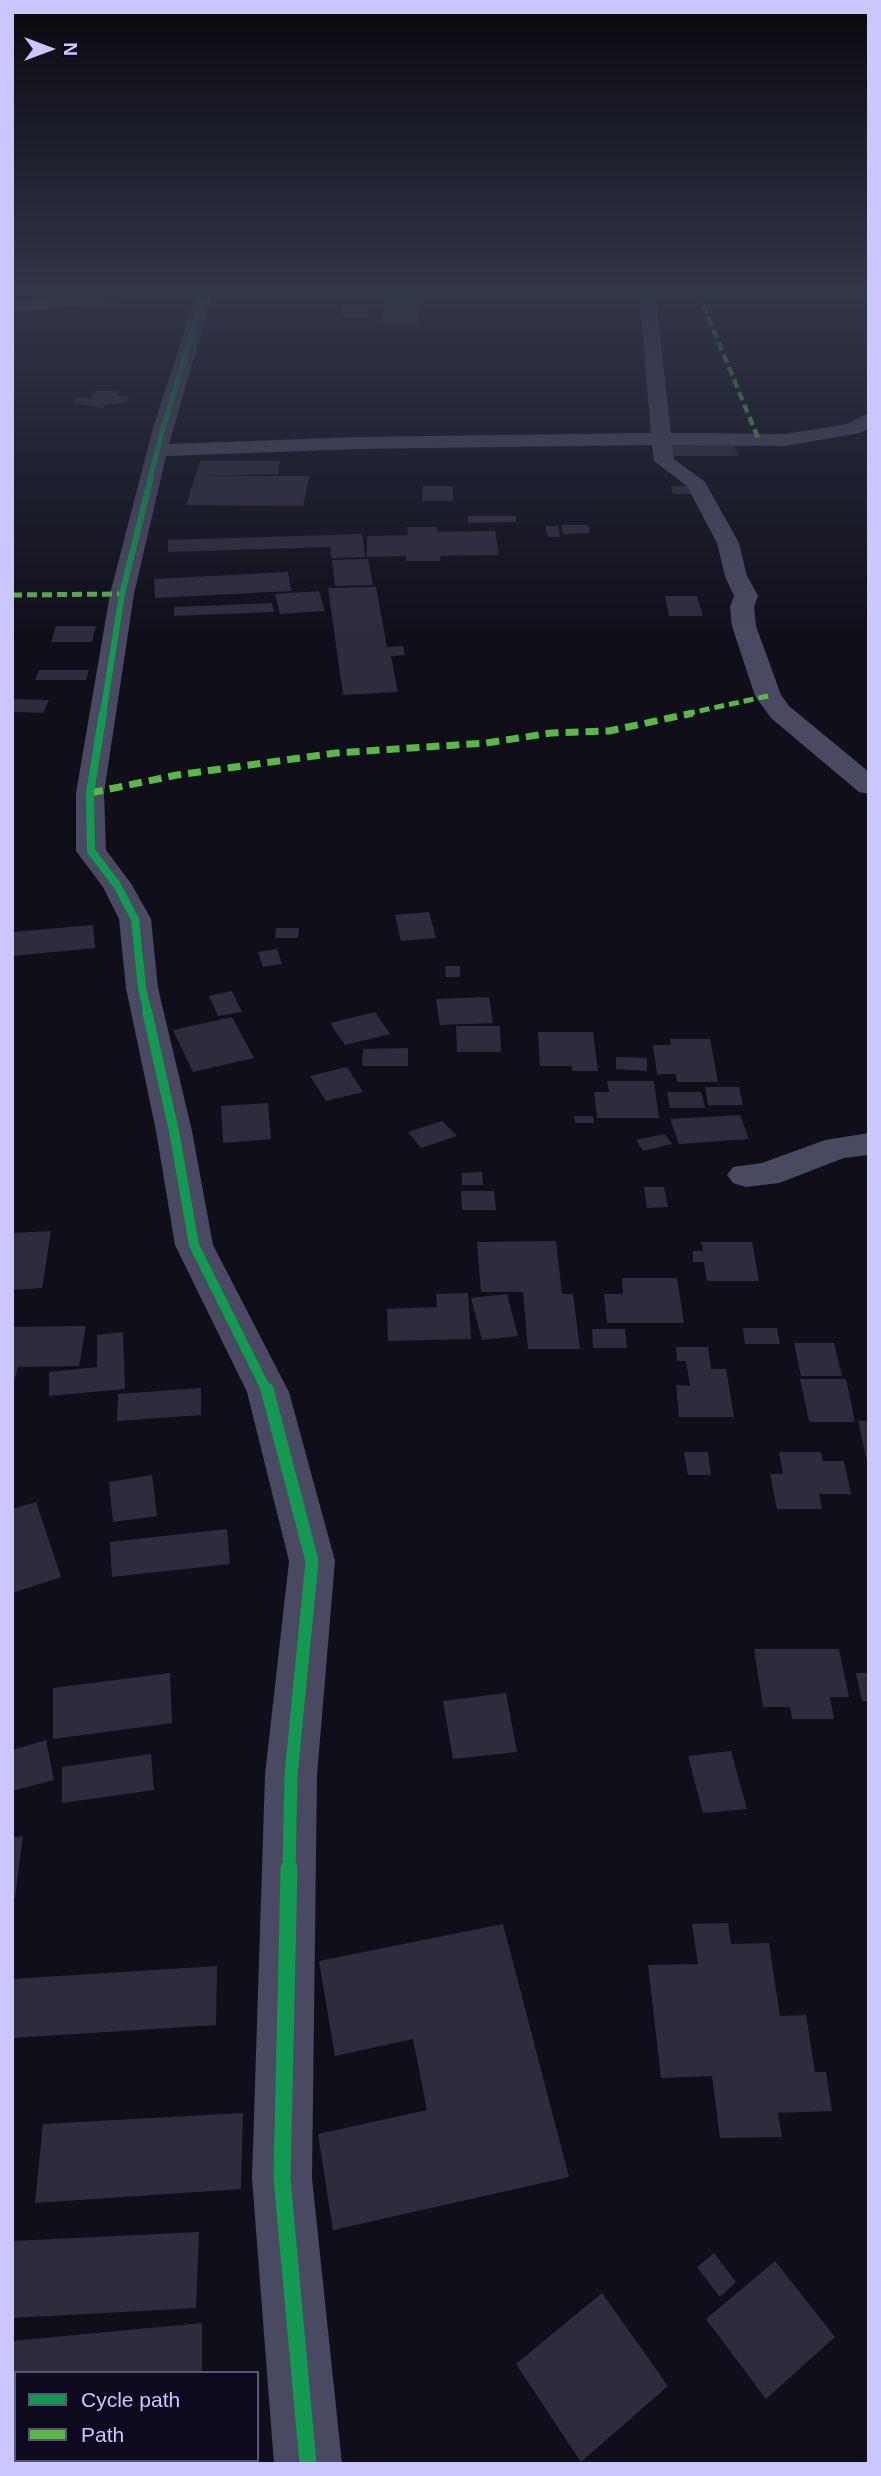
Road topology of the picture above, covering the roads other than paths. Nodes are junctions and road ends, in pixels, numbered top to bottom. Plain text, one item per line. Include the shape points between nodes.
1 (171, 408) edge
2 (660, 408) edge
3 (869, 419) edge
4 (663, 439) junction
5 (159, 450) junction
6 (869, 786) edge
7 (869, 1144) edge
8 (746, 1175) dead end
9 (308, 2464) edge

1 - 5 street
2 - 4 street
3 - 4 street via 853,429 785,440
4 - 5 street
4 - 6 street via 664,461 695,482 728,543 746,596 744,626 768,696 780,712
5 - 9 street via 122,594 90,793 91,851 135,919 142,988 194,1245 268,1392 313,1561 291,1775 282,2178
7 - 8 street via 838,1148 766,1175

